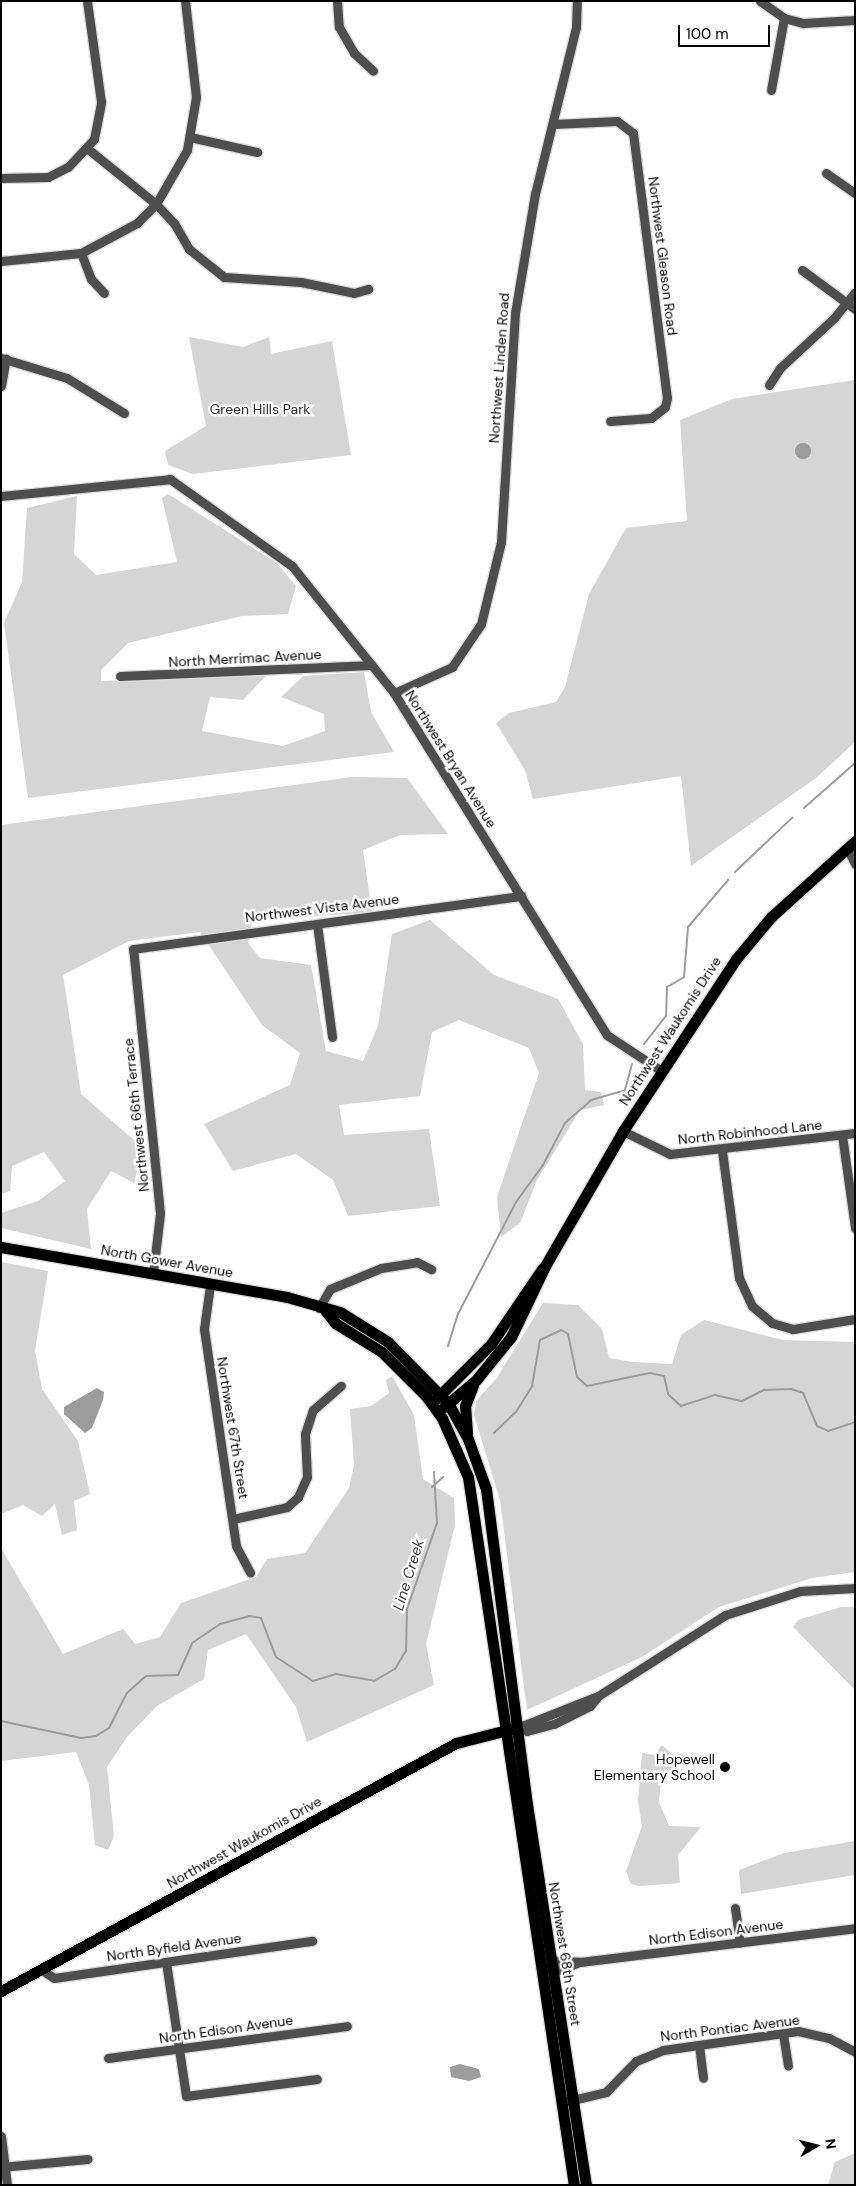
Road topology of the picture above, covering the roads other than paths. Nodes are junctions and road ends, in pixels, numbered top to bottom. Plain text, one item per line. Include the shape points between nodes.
1 (87, 1) edge
2 (185, 1) edge
3 (337, 1) edge
4 (577, 1) edge
5 (760, 1) edge
6 (784, 18) junction
7 (855, 20) edge
8 (373, 71) dead end
9 (771, 90) dead end
10 (554, 124) junction
11 (190, 137) junction
12 (88, 149) junction
13 (257, 152) dead end
14 (826, 173) dead end
15 (1, 178) edge
16 (855, 193) edge
17 (156, 204) junction
18 (81, 253) junction
19 (1, 261) edge
20 (802, 270) dead end
21 (368, 289) dead end
22 (855, 292) edge
23 (104, 294) dead end
24 (847, 303) junction
25 (855, 309) edge
26 (4, 358) edge
27 (1, 386) edge
28 (770, 386) dead end
29 (124, 413) dead end
30 (610, 421) dead end
31 (1, 496) edge
32 (372, 666) junction
33 (120, 676) dead end
34 (394, 694) junction
35 (851, 844) edge
36 (855, 864) edge
37 (521, 896) junction
38 (316, 924) junction
39 (132, 954) joint
40 (332, 1037) dead end
41 (660, 1070) junction
42 (623, 1131) junction
43 (855, 1133) edge
44 (842, 1135) junction
45 (722, 1151) junction
46 (855, 1228) edge
47 (1, 1247) edge
48 (545, 1266) junction
49 (431, 1269) dead end
50 (153, 1273) junction
51 (210, 1285) junction
52 (322, 1309) junction
53 (855, 1319) edge
54 (476, 1380) junction
55 (341, 1386) dead end
56 (444, 1399) junction
57 (435, 1407) junction
58 (468, 1439) junction
59 (233, 1519) junction
60 (250, 1572) dead end
61 (855, 1588) edge
62 (517, 1728) junction
63 (505, 1730) junction
64 (527, 1804) junction
65 (515, 1805) junction
66 (735, 1908) dead end
67 (855, 1928) edge
68 (312, 1941) dead end
69 (740, 1943) junction
70 (166, 1962) junction
71 (551, 1967) junction
72 (539, 1969) junction
73 (42, 1970) junction
74 (1, 1992) edge
75 (347, 2026) dead end
76 (783, 2034) junction
77 (698, 2045) junction
78 (178, 2050) junction
79 (855, 2052) edge
80 (108, 2058) dead end
81 (788, 2066) dead end
82 (703, 2078) dead end
83 (317, 2079) dead end
84 (574, 2101) junction
85 (562, 2102) junction
86 (1, 2136) edge
87 (88, 2159) dead end
88 (3, 2167) edge
89 (7, 2185) edge
90 (574, 2185) edge
91 (586, 2185) edge

1 - 12 street via 101,102
2 - 11 street via 196,97
3 - 8 street via 339,27 354,54
4 - 10 street, Northwest Linden Road
5 - 6 street
6 - 7 street via 803,23
6 - 9 street
10 - 30 street, Northwest Gleason Road via 617,121 633,132 667,398 665,407 651,418
10 - 34 street, Northwest Linden Road via 535,194 515,313 501,542 481,624 452,667
11 - 13 street
11 - 17 street via 178,172
12 - 15 street via 48,177
12 - 17 street
14 - 16 street
17 - 18 street via 138,223
17 - 21 street via 174,223 189,249 224,277 301,282 354,293
18 - 19 street
18 - 23 street via 91,279
20 - 24 street
22 - 24 street
24 - 25 street
24 - 28 street via 780,368
26 - 27 street
26 - 29 street via 67,378
31 - 32 street, Northwest Bryan Avenue via 170,479 187,487 292,566
32 - 33 street, North Merrimac Avenue
32 - 34 street, Northwest Bryan Avenue
34 - 37 street, Northwest Bryan Avenue
35 - 36 street
35 - 41 main road, Northwest Waukomis Drive via 771,917 736,959
37 - 38 street, Northwest Vista Avenue
37 - 41 street, Northwest Bryan Avenue via 608,1036
38 - 39 street, Northwest Vista Avenue via 147,944 137,946
38 - 40 street
39 - 50 street, Northwest 66th Terrace via 160,1213
41 - 42 main road, Northwest Waukomis Drive
42 - 45 street, North Robinhood Lane via 670,1154
42 - 48 main road, Northwest Waukomis Drive
43 - 44 street, North Robinhood Lane
44 - 45 street, North Robinhood Lane
44 - 46 street
45 - 53 street via 739,1278 748,1300 765,1318 789,1329
47 - 50 main road, North Gower Avenue
48 - 54 main road, Northwest Waukomis Drive via 512,1338
48 - 56 main road, Northwest Waukomis Drive via 491,1344
49 - 52 street via 417,1262 381,1268 330,1290
50 - 51 main road, North Gower Avenue
51 - 52 main road, North Gower Avenue via 287,1296
51 - 59 street, Northwest 67th Street via 204,1329
52 - 56 main road, North Gower Avenue via 340,1312 388,1342
52 - 57 main road, North Gower Avenue via 335,1323 382,1352
54 - 56 main road, Northwest Waukomis Drive
54 - 58 main road via 466,1406
55 - 59 street via 313,1410 305,1434 307,1477 298,1497 287,1508
56 - 57 main road, Northwest Waukomis Drive
56 - 58 main road, North Gower Avenue
57 - 63 main road via 468,1477 476,1508
58 - 62 main road, North Gower Avenue via 486,1489
59 - 60 street, Northwest 67th Street via 238,1554
61 - 62 street via 800,1591 725,1615 598,1696
62 - 63 main road, Northwest Waukomis Drive
62 - 64 main road, Northwest 68th Street
63 - 65 main road, Northwest 68th Street
63 - 73 main road, Northwest Waukomis Drive via 440,1752
64 - 65 main road
64 - 71 main road, Northwest 68th Street
65 - 72 main road, Northwest 68th Street
66 - 69 street
67 - 69 street, North Edison Avenue
68 - 70 street, North Byfield Avenue
69 - 71 street, North Edison Avenue via 580,1962 558,1970
70 - 73 street, North Byfield Avenue via 54,1978
70 - 78 street
71 - 72 street, North Edison Avenue
71 - 84 main road, Northwest 68th Street
72 - 85 main road, Northwest 68th Street
73 - 74 main road, Northwest Waukomis Drive
75 - 78 street, North Edison Avenue
76 - 77 street, North Pontiac Avenue
76 - 79 street, North Pontiac Avenue via 814,2033
76 - 81 street
77 - 82 street
77 - 84 street, North Pontiac Avenue via 648,2054 606,2092
78 - 80 street, North Edison Avenue
78 - 83 street via 186,2096
84 - 85 street, North Pontiac Avenue
84 - 91 main road, Northwest 68th Street
85 - 90 main road, Northwest 68th Street
86 - 88 street
87 - 88 street
88 - 89 street

